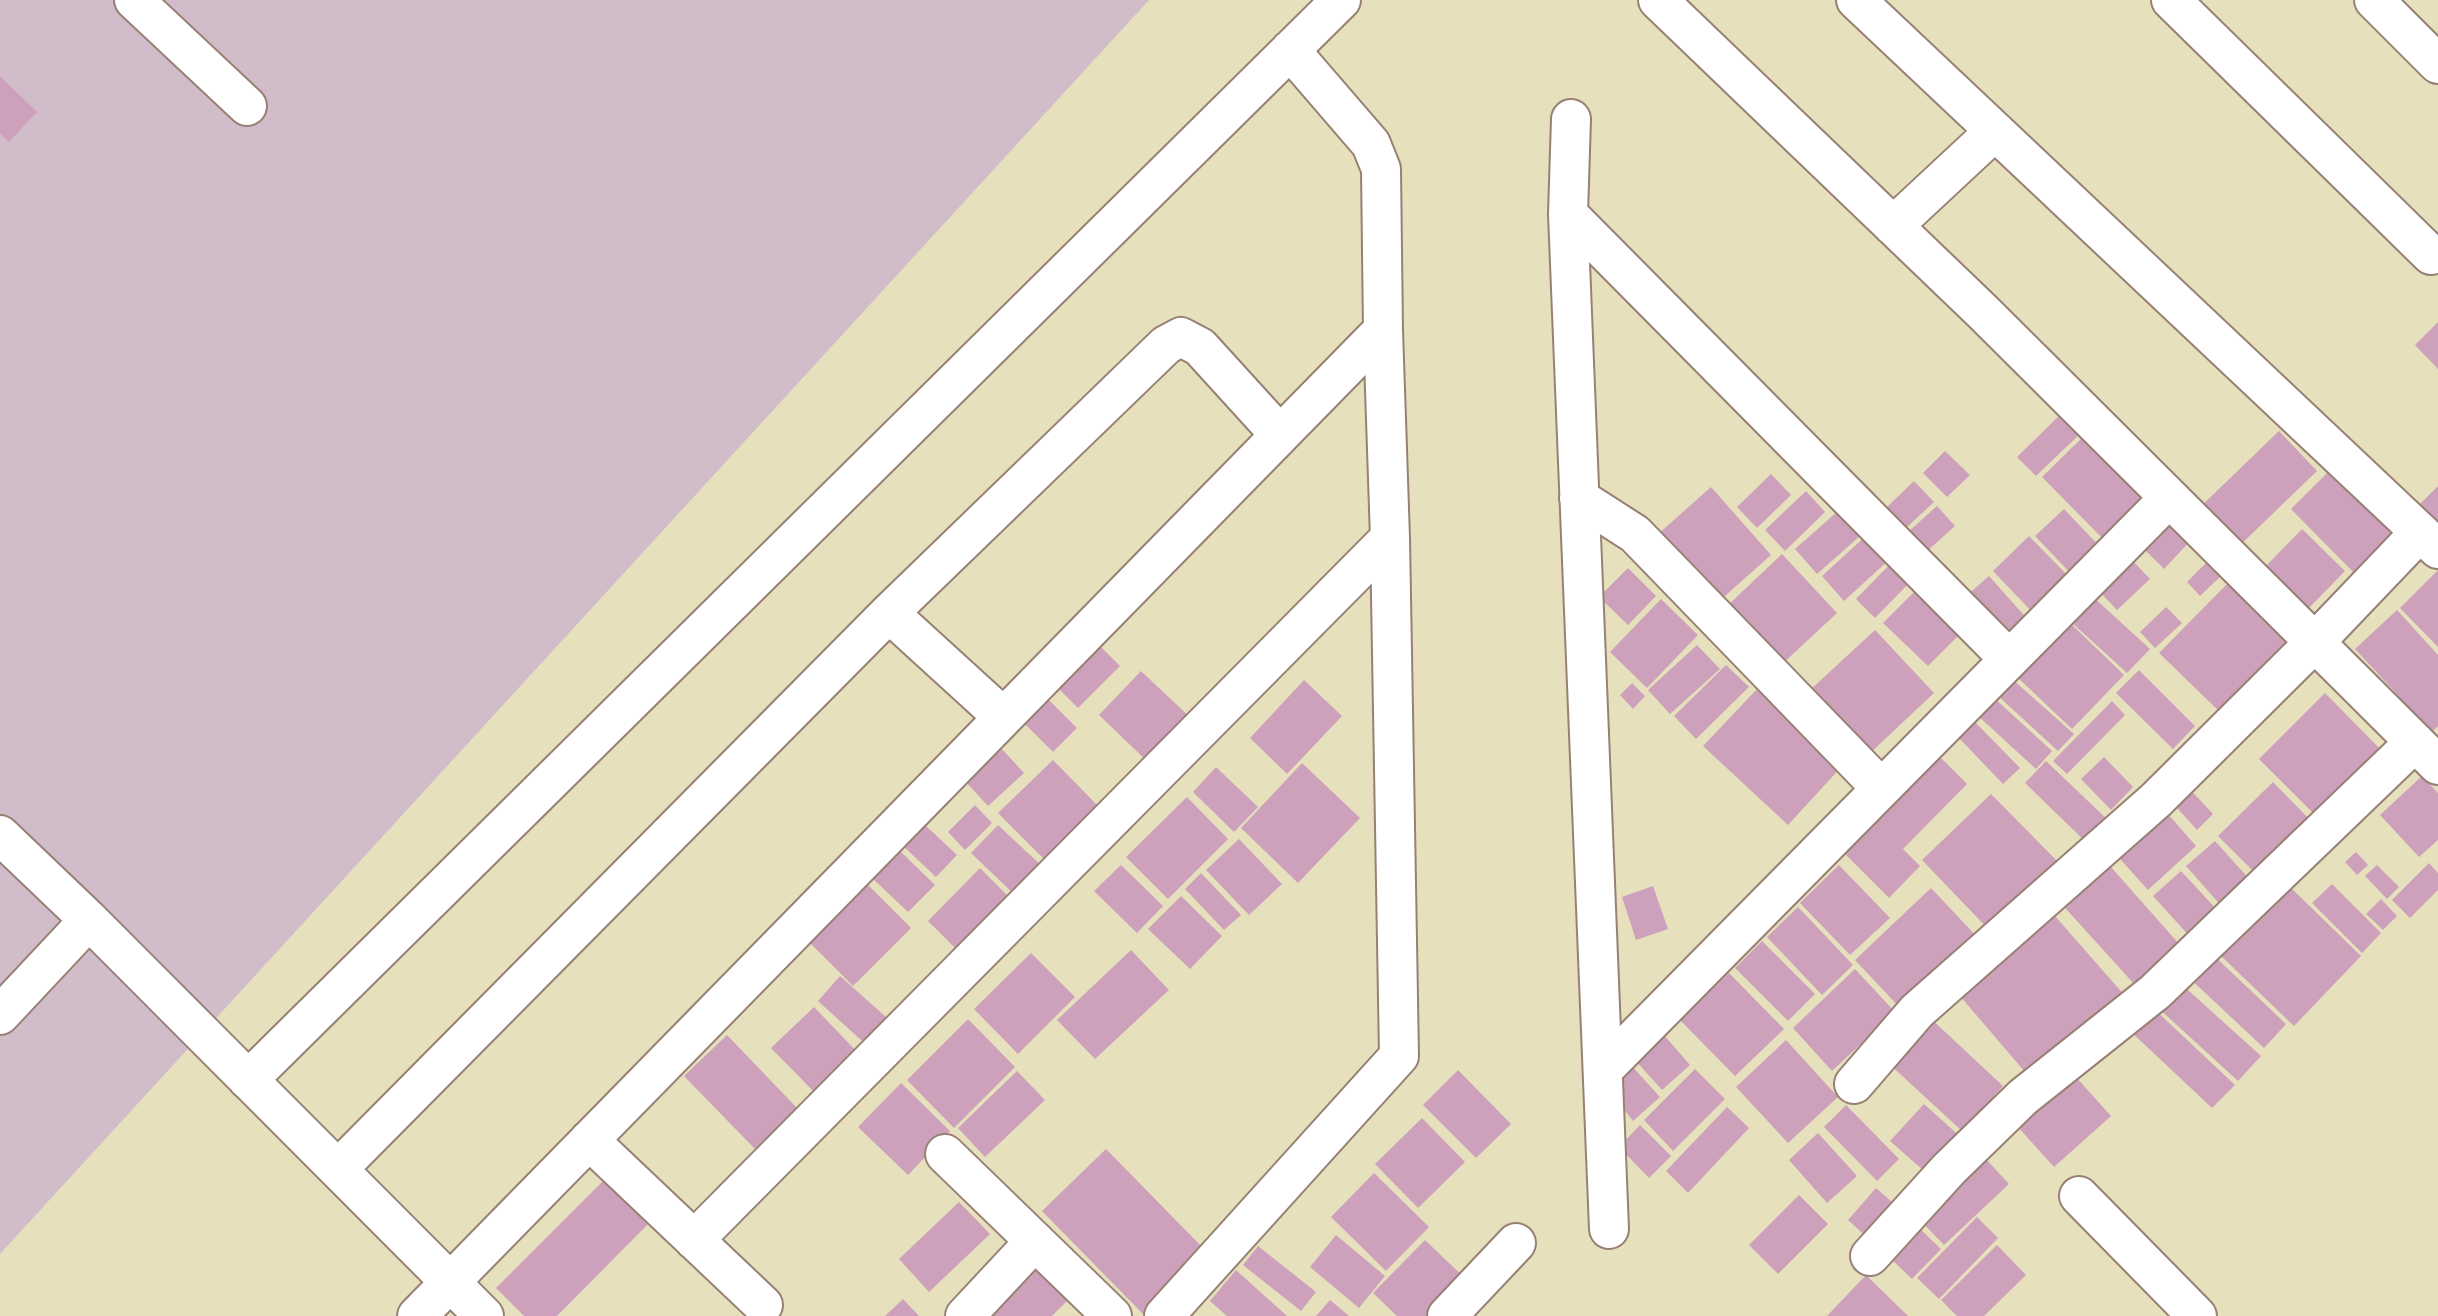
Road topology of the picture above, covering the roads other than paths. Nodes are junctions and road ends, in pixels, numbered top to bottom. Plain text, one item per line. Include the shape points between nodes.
1 (134, 0) edge
2 (1341, 0) edge
3 (1658, 0) edge
4 (2171, 0) edge
5 (2374, 0) edge
6 (1876, 7) edge
7 (1290, 50) junction
8 (2438, 64) edge
9 (247, 106) dead end
10 (1572, 119) dead end
11 (1995, 131) junction
12 (1568, 214) junction
13 (1893, 226) junction
14 (2431, 255) dead end
15 (1383, 330) junction
16 (1280, 435) junction
17 (1579, 498) junction
18 (2169, 498) junction
19 (1390, 538) junction
20 (2429, 540) edge
21 (889, 613) junction
22 (2315, 642) junction
23 (2009, 659) junction
24 (1003, 717) junction
25 (2427, 754) edge
26 (1881, 788) junction
27 (0, 835) edge
28 (89, 920) junction
29 (0, 1015) edge
30 (1603, 1070) junction
31 (248, 1080) junction
32 (1854, 1084) dead end
33 (589, 1140) junction
34 (945, 1154) dead end
35 (338, 1169) junction
36 (2079, 1196) dead end
37 (1609, 1229) dead end
38 (694, 1240) junction
39 (1035, 1241) junction
40 (1516, 1243) dead end
41 (1870, 1256) dead end
42 (450, 1282) junction
43 (763, 1305) dead end
44 (417, 1316) edge
45 (484, 1316) edge
46 (965, 1316) edge
47 (1112, 1316) edge
48 (1164, 1316) edge
49 (1447, 1316) edge
50 (2197, 1316) edge

1 - 9 street
2 - 7 street
3 - 13 street
4 - 14 street
5 - 8 street
6 - 11 street
7 - 15 street via 1371,144 1381,169
7 - 31 street
10 - 12 street
11 - 13 street
11 - 20 street
12 - 17 street
12 - 23 street
13 - 18 street
15 - 16 street
15 - 19 street
16 - 21 street via 1200,347 1181,337 1166,345
16 - 24 street
17 - 26 street via 1635,534
17 - 30 street
18 - 22 street
18 - 23 street
19 - 38 street
19 - 48 street via 1399,1056
20 - 22 street
21 - 24 street
21 - 35 street
22 - 25 street
22 - 32 street via 2156,800 1917,1012
23 - 26 street
24 - 33 street
25 - 41 street via 2155,992 2023,1097
26 - 30 street
27 - 28 street
28 - 29 street
28 - 31 street
30 - 37 street
31 - 35 street
33 - 38 street
33 - 42 street
34 - 39 street
35 - 42 street
36 - 50 street
38 - 43 street
39 - 46 street
39 - 47 street
40 - 49 street
42 - 44 street
42 - 45 street

